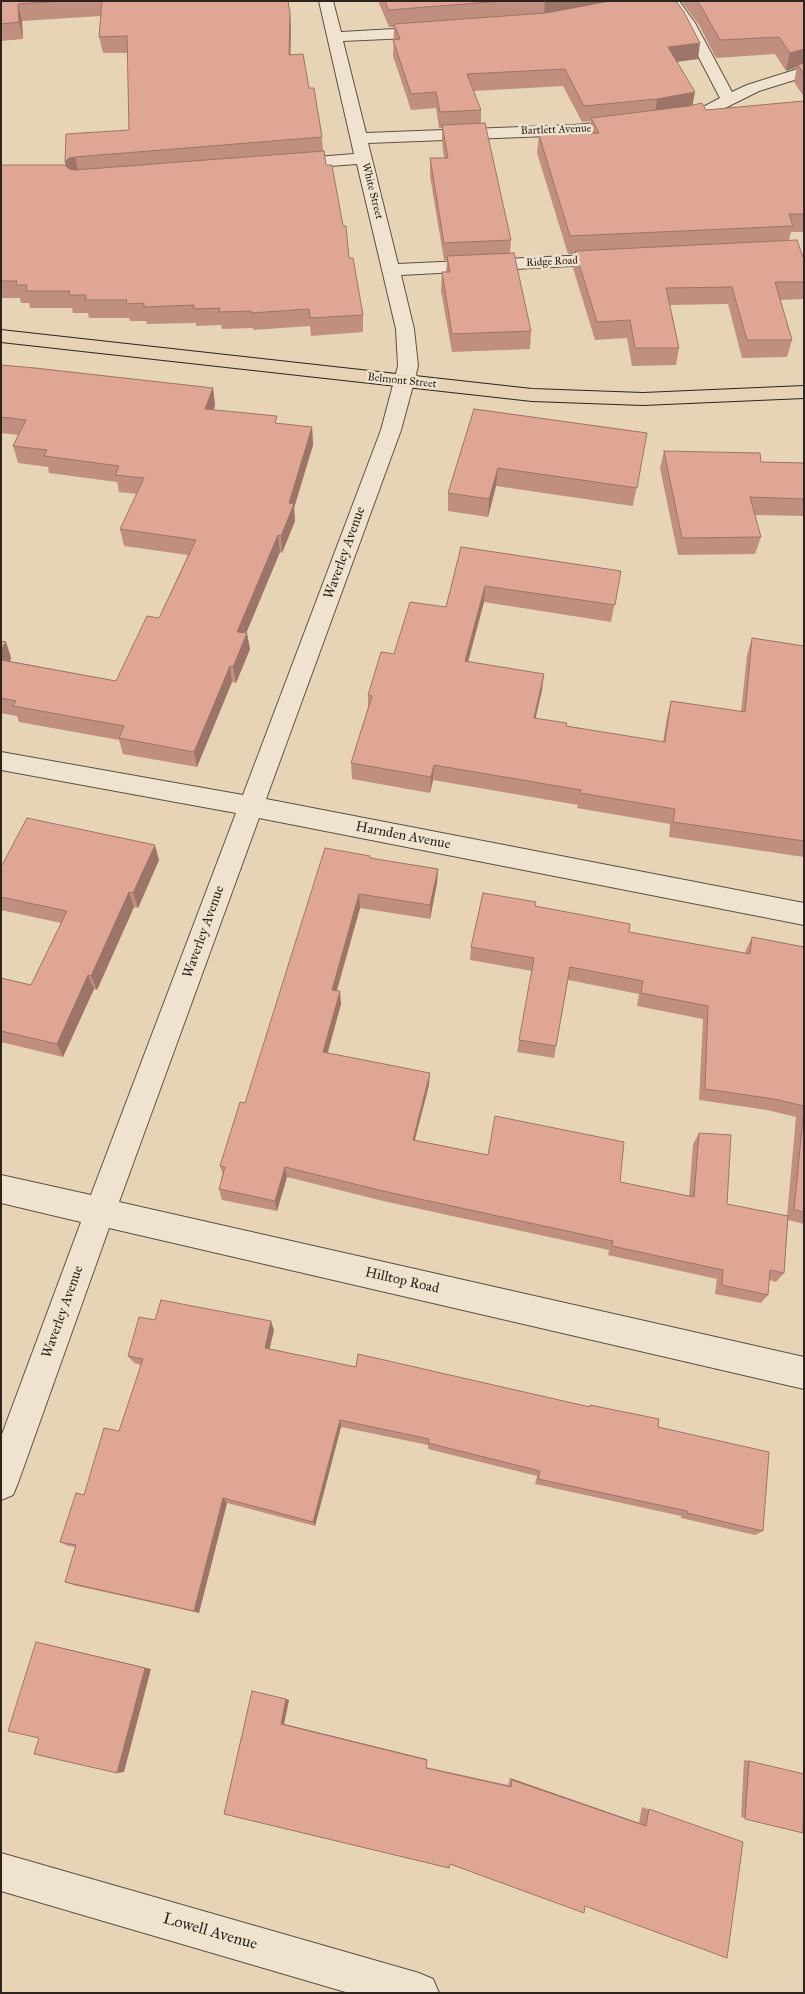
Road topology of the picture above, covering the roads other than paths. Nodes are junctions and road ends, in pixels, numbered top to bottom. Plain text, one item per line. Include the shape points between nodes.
1 (326, 1) edge
2 (665, 2) edge
3 (449, 31) edge
4 (335, 37) junction
5 (804, 72) edge
6 (728, 99) junction
7 (359, 138) junction
8 (364, 158) junction
9 (274, 165) edge
10 (625, 259) edge
11 (391, 270) junction
12 (1, 336) edge
13 (404, 382) junction
14 (804, 392) edge
15 (1, 761) edge
16 (250, 806) junction
17 (804, 914) edge
18 (1, 1189) edge
19 (100, 1212) junction
20 (804, 1373) edge
21 (1, 1483) edge
22 (1, 1872) edge
23 (419, 1993) edge

1 - 4 street, White Street
2 - 6 street via 690,26
3 - 4 street
4 - 7 street, White Street
5 - 6 street, Bartlett Avenue
6 - 7 street, Bartlett Avenue via 686,117 650,123 574,130
7 - 8 street, White Street
8 - 9 street
8 - 11 street, White Street
10 - 11 street, Ridge Road
11 - 13 street, White Street via 407,347 408,366
12 - 13 main road, Belmont Street
13 - 14 main road, Belmont Street via 586,397 700,398
13 - 16 street, Waverley Avenue via 391,430
15 - 16 street, Harnden Avenue
16 - 17 street, Harnden Avenue
16 - 19 street, Waverley Avenue
18 - 19 street, Hilltop Road
19 - 20 street, Hilltop Road
19 - 21 street, Waverley Avenue
22 - 23 street, Lowell Avenue

